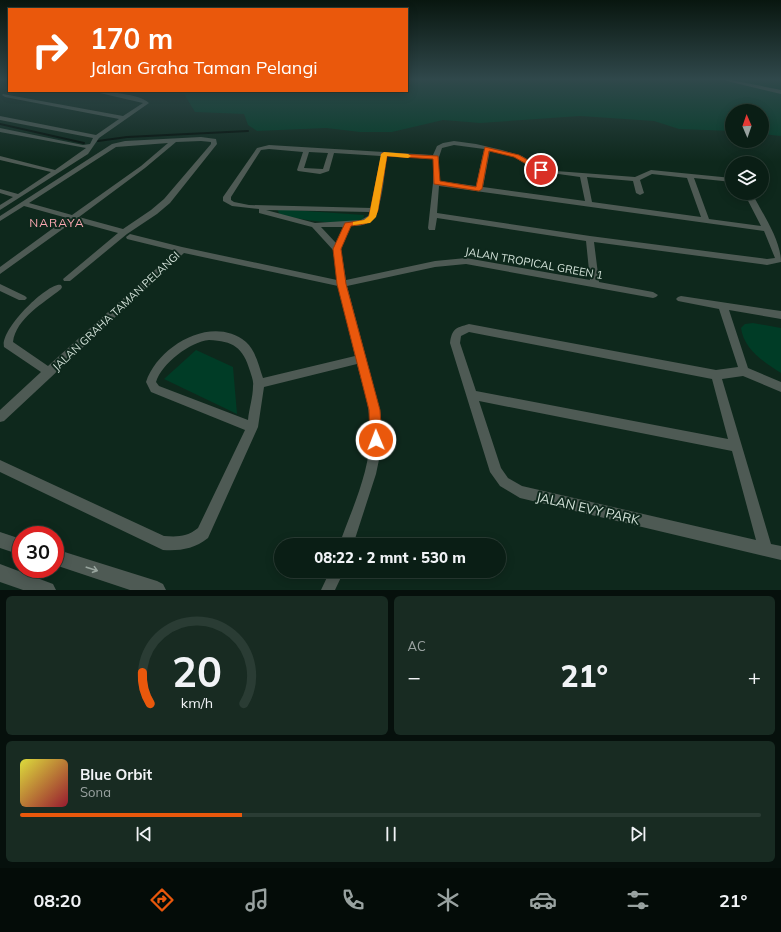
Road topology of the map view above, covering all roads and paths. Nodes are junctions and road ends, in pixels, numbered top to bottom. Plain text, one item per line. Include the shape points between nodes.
1 (63, 108) edge
2 (139, 108) edge
3 (0, 118) edge
4 (124, 118) junction
5 (0, 130) edge
6 (97, 137) junction
7 (174, 141) junction
8 (92, 146) junction
9 (487, 149) junction
10 (307, 150) junction
11 (331, 152) junction
12 (384, 154) junction
13 (436, 157) junction
14 (0, 158) edge
15 (57, 172) junction
16 (584, 175) junction
17 (690, 176) junction
18 (636, 179) junction
19 (725, 179) edge
20 (436, 183) junction
21 (479, 189) junction
22 (0, 191) edge
23 (640, 193) dead end
24 (18, 196) junction
25 (752, 200) edge
26 (24, 204) junction
27 (589, 205) junction
28 (249, 207) junction
29 (0, 208) edge
30 (375, 210) junction
31 (433, 215) junction
32 (73, 218) junction
33 (0, 219) edge
34 (706, 221) junction
35 (348, 224) junction
36 (315, 225) junction
37 (432, 228) dead end
38 (767, 229) junction
39 (127, 234) junction
40 (590, 239) junction
41 (337, 249) junction
42 (182, 250) junction
43 (0, 271) edge
44 (67, 279) dead end
45 (342, 284) junction
46 (595, 285) junction
47 (0, 287) edge
48 (58, 287) dead end
49 (653, 295) dead end
50 (22, 298) dead end
51 (681, 299) dead end
52 (723, 306) junction
53 (781, 315) edge
54 (361, 358) junction
55 (744, 371) junction
56 (49, 372) junction
57 (716, 375) junction
58 (260, 384) junction
59 (781, 387) edge
60 (472, 394) junction
61 (0, 417) edge
62 (252, 427) junction
63 (735, 446) junction
64 (0, 466) edge
65 (348, 538) edge
66 (0, 540) edge
67 (12, 544) edge
68 (766, 550) junction
69 (781, 553) edge
70 (64, 560) edge
71 (0, 573) edge
72 (334, 578) edge
73 (47, 590) edge
74 (157, 590) edge
75 (328, 590) edge

1 - 4 street
2 - 4 street
3 - 6 street
4 - 6 street
5 - 8 street via 83,147
6 - 8 street
7 - 26 street via 124,142 114,145
7 - 32 street
7 - 39 street via 212,139 214,142 196,168 167,201
8 - 15 street via 86,153
9 - 13 street via 471,144 447,143 439,147
9 - 16 street via 517,156 541,170
9 - 21 street
10 - 11 street
10 - 11 street via 300,170 327,170
10 - 28 street via 269,147 257,150 228,197 229,202
11 - 12 street
12 - 13 street
12 - 30 street
13 - 20 street
14 - 15 street
15 - 24 street
16 - 18 street
16 - 27 street
17 - 18 street via 651,172
17 - 19 street
17 - 34 street
18 - 23 street
20 - 21 street
20 - 31 street
21 - 27 street
22 - 24 street
24 - 29 street
25 - 38 street
26 - 32 street, JALAN GRAHA TAMAN PELANGI
26 - 33 street
27 - 34 street
28 - 30 street
28 - 36 street
30 - 35 street via 367,222
31 - 37 street
31 - 40 street
32 - 39 street, JALAN GRAHA TAMAN PELANGI
32 - 43 street
34 - 38 street
35 - 36 street
35 - 41 street
36 - 41 street
38 - 40 street via 779,258 775,262
39 - 42 street, JALAN GRAHA TAMAN PELANGI
39 - 44 street
40 - 46 street
41 - 45 street
42 - 45 street, JALAN GRAHA TAMAN PELANGI
42 - 56 street, JALAN GRAHA TAMAN PELANGI
45 - 46 street, JALAN TROPICAL GREEN 1 via 435,264 466,261
45 - 54 street
46 - 49 street, JALAN TROPICAL GREEN 1
47 - 50 street
48 - 56 street, JALAN GRAHA TAMAN PELANGI via 18,320 7,337 8,344
51 - 52 street
52 - 53 street
52 - 55 street
54 - 58 street
54 - 65 street via 374,410 375,450
55 - 57 street, JALAN EVY PARK
55 - 59 street
56 - 61 street, JALAN GRAHA TAMAN PELANGI
57 - 60 street, JALAN EVY PARK via 469,328 456,334 455,343
57 - 63 street
58 - 62 street
58 - 62 street via 243,345 217,336 190,340 154,371 151,382 155,390
60 - 63 street
60 - 68 street, JALAN EVY PARK via 496,472 504,482 520,492
62 - 64 street via 204,533 181,544 163,542
63 - 68 street
66 - 67 street
68 - 69 street, JALAN EVY PARK
70 -> 74 street
71 - 73 street
72 - 75 street

